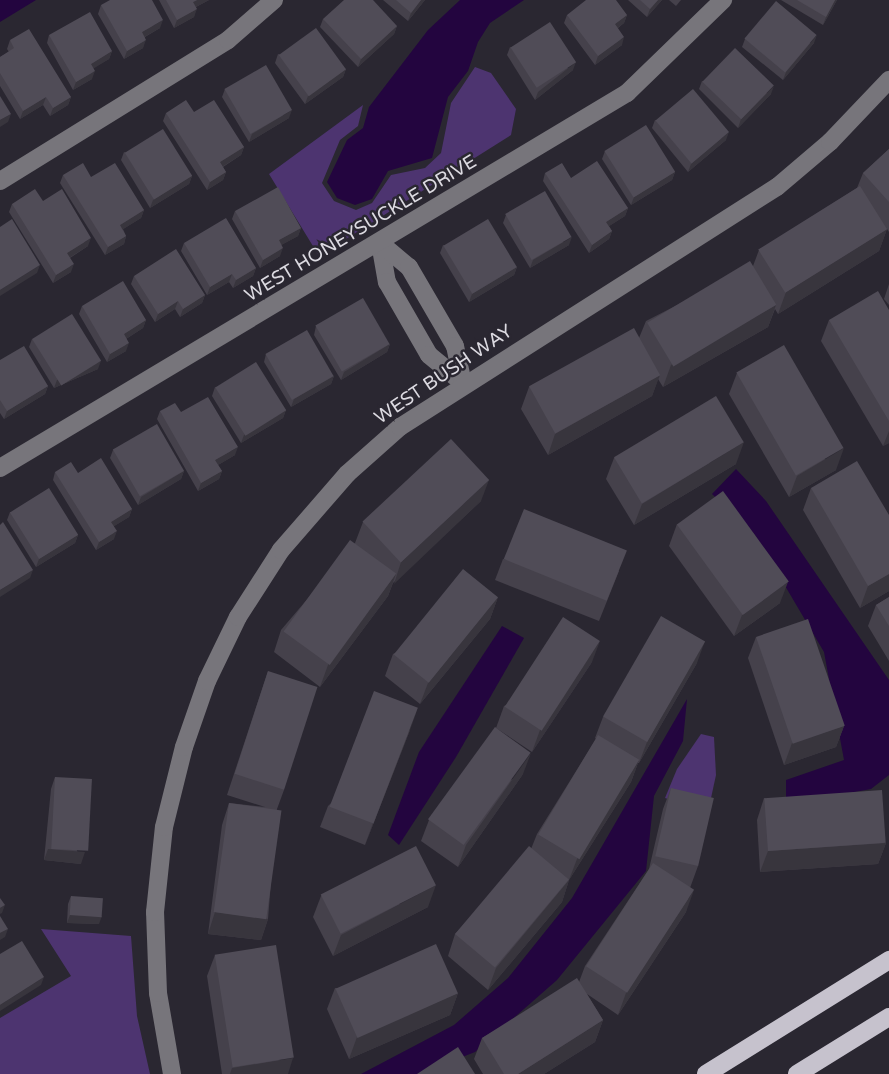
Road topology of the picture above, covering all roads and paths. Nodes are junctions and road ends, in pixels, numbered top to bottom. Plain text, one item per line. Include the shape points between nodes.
1 (274, 0) edge
2 (723, 0) edge
3 (889, 80) edge
4 (0, 181) edge
5 (380, 243) junction
6 (463, 383) junction
7 (0, 468) edge
8 (889, 960) edge
9 (889, 1017) edge
10 (172, 1074) edge
11 (706, 1074) edge
12 (797, 1074) edge

1 - 4 street via 228,40
2 - 5 street, WEST HONEYSUCKLE DRIVE via 627,93
3 - 6 street, WEST BUSH WAY via 830,142 767,194
5 - 6 street via 409,267 455,346
5 - 6 street via 387,282 429,355
5 - 7 street, WEST HONEYSUCKLE DRIVE
6 - 10 street, WEST BUSH WAY via 400,427 309,513 256,585 207,681 173,783 157,878 158,993
8 - 11 main road
9 - 12 main road

